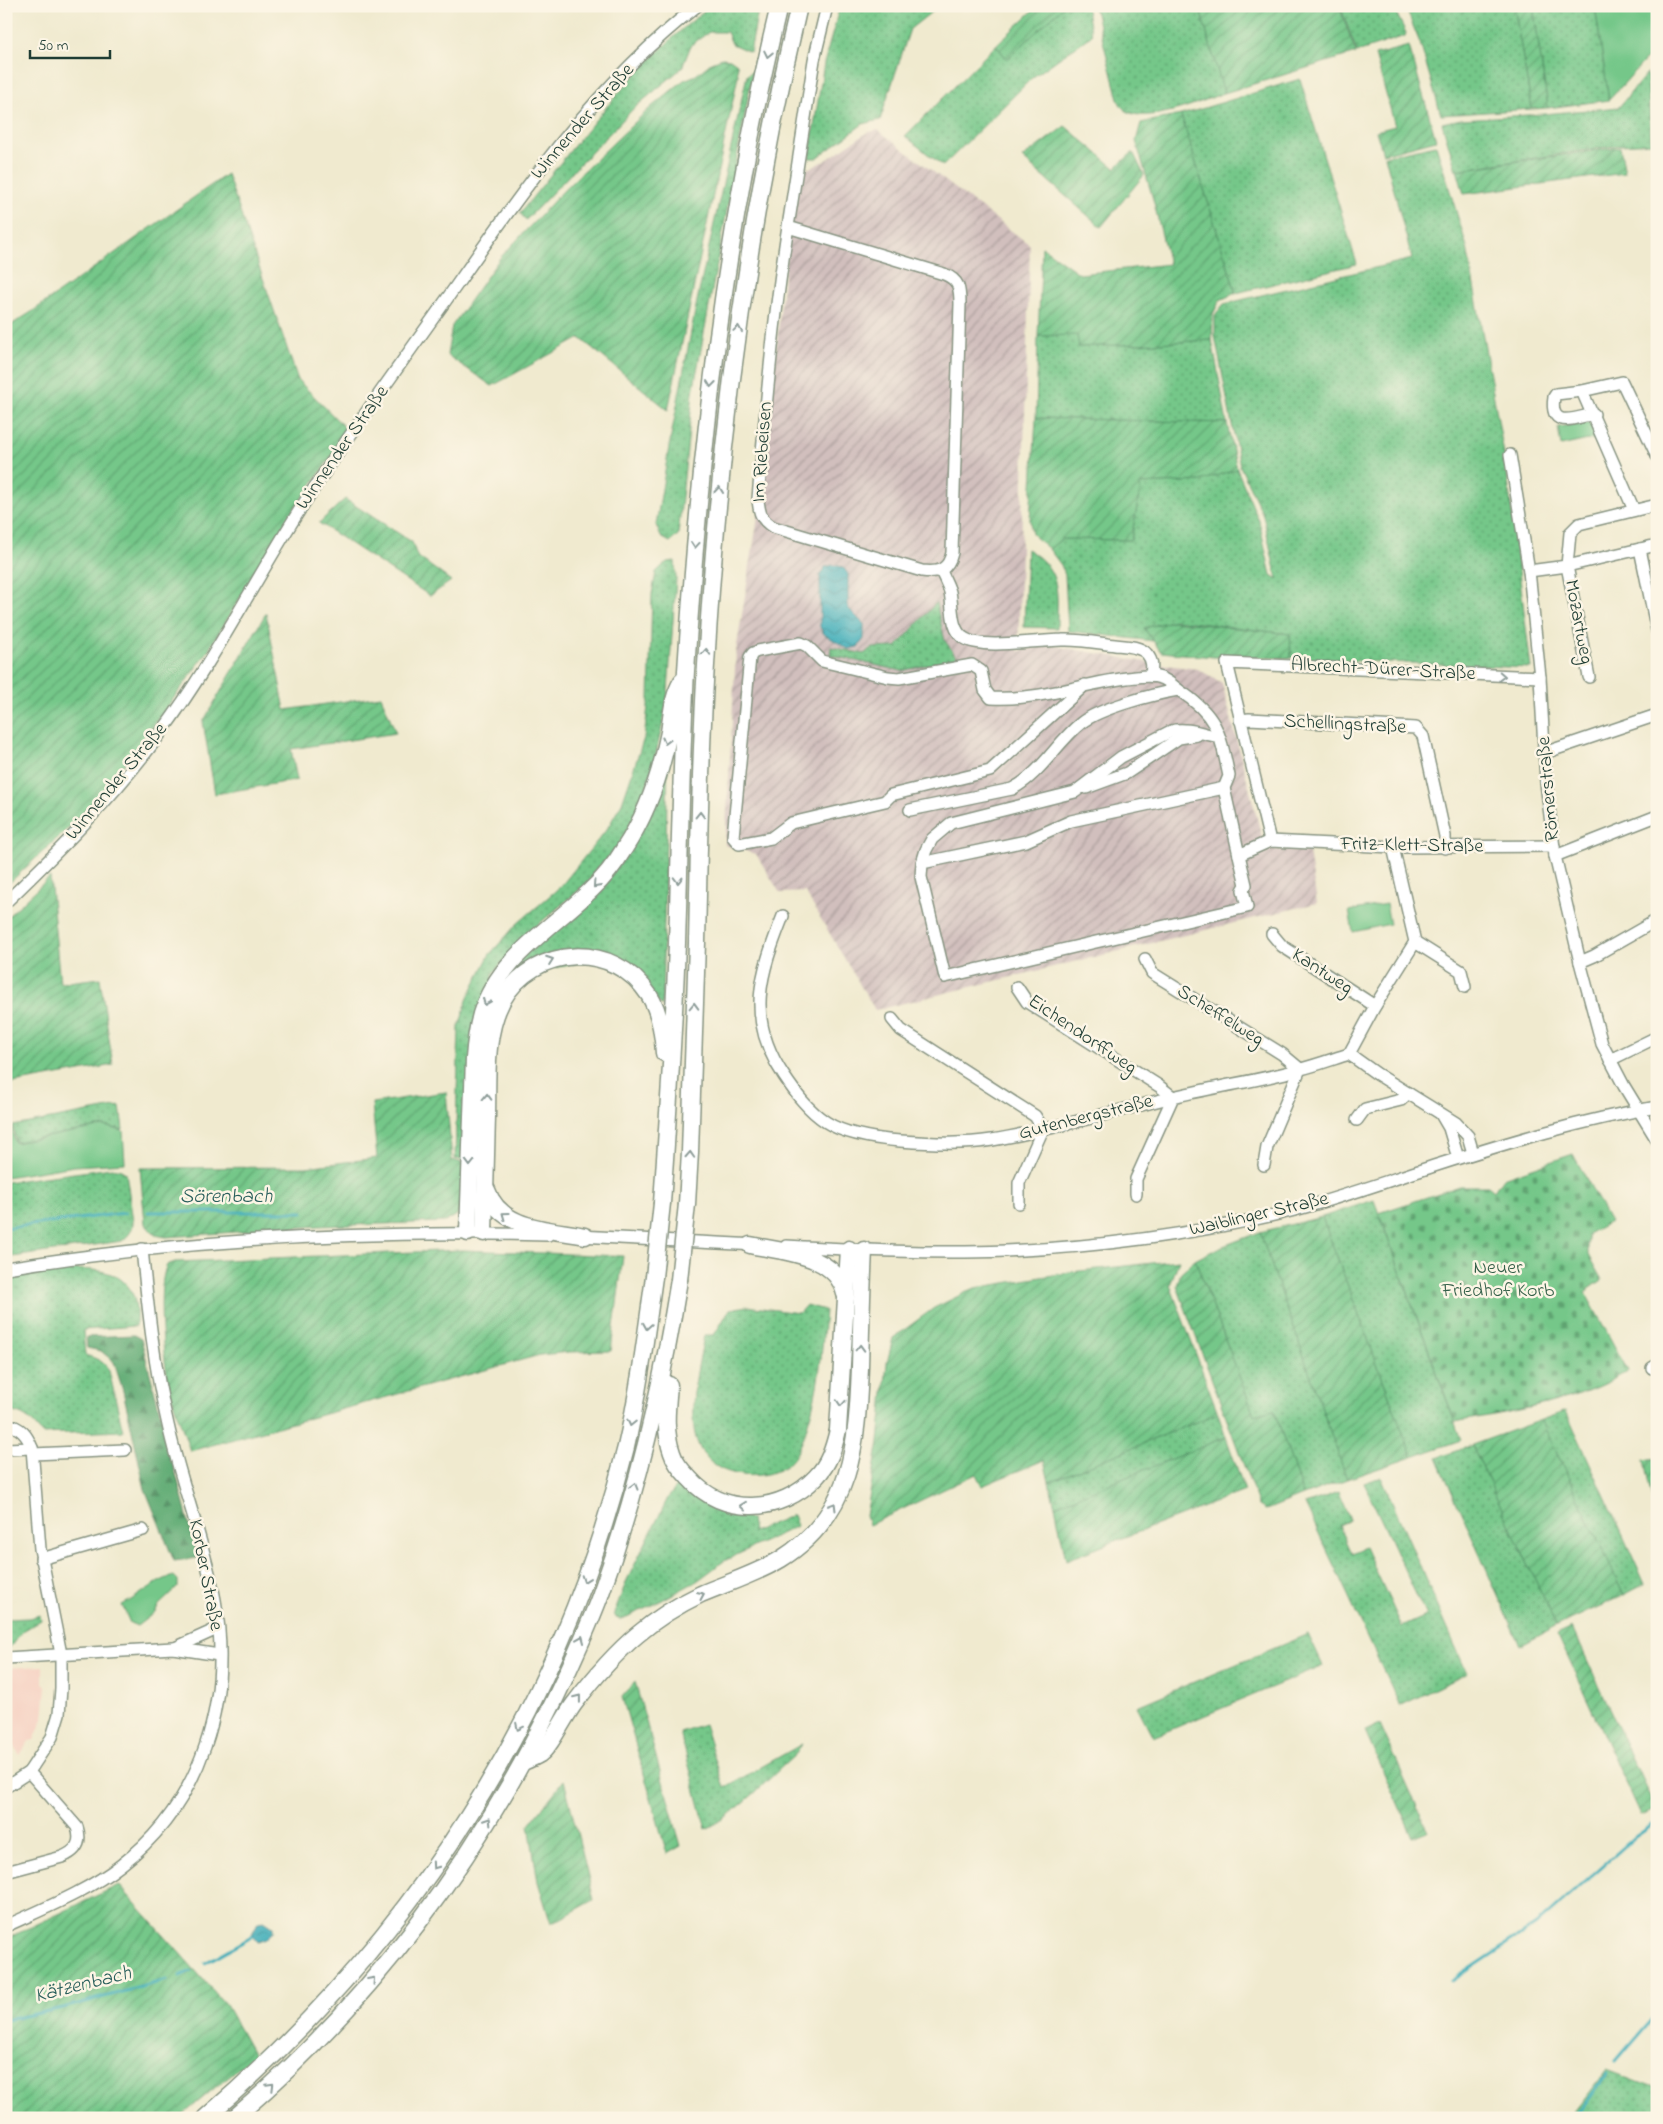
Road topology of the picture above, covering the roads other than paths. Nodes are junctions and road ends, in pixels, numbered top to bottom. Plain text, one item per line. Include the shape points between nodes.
1 (697, 6) edge
2 (779, 6) edge
3 (799, 6) edge
4 (828, 6) edge
5 (788, 227) junction
6 (1582, 391) junction
7 (1594, 414) junction
8 (1510, 455) dead end
9 (1657, 456) edge
10 (1657, 505) edge
11 (1634, 510) junction
12 (1657, 545) edge
13 (1640, 549) junction
14 (1567, 566) junction
15 (941, 571) junction
16 (1529, 571) junction
17 (1657, 631) edge
18 (686, 674) junction
19 (1151, 676) junction
20 (1540, 677) junction
21 (1589, 678) dead end
22 (1085, 685) junction
23 (1178, 690) junction
24 (1657, 715) edge
25 (1240, 720) junction
26 (1205, 734) junction
27 (1219, 737) junction
28 (1544, 753) junction
29 (1224, 788) junction
30 (1075, 792) junction
31 (910, 810) dead end
32 (1657, 816) edge
33 (1270, 841) junction
34 (1393, 848) junction
35 (1445, 848) junction
36 (1555, 851) junction
37 (1239, 855) junction
38 (922, 863) junction
39 (6, 902) edge
40 (783, 916) dead end
41 (1657, 920) edge
42 (1272, 934) dead end
43 (1415, 942) junction
44 (1145, 959) dead end
45 (1580, 962) junction
46 (1017, 987) dead end
47 (1465, 987) dead end
48 (1375, 1006) junction
49 (892, 1019) dead end
50 (1657, 1036) edge
51 (1349, 1054) junction
52 (1610, 1060) junction
53 (1300, 1069) junction
54 (669, 1084) junction
55 (1408, 1093) junction
56 (1173, 1097) junction
57 (1657, 1107) edge
58 (1638, 1110) junction
59 (1437, 1111) junction
60 (1357, 1120) dead end
61 (1043, 1129) junction
62 (1657, 1140) edge
63 (1473, 1153) junction
64 (1458, 1158) junction
65 (1264, 1164) dead end
66 (485, 1186) junction
67 (1136, 1194) dead end
68 (1019, 1203) dead end
69 (468, 1233) junction
70 (484, 1233) junction
71 (585, 1236) junction
72 (750, 1244) junction
73 (857, 1249) junction
74 (142, 1250) junction
75 (6, 1268) edge
76 (846, 1299) junction
77 (667, 1358) junction
78 (6, 1424) edge
79 (6, 1449) edge
80 (125, 1450) dead end
81 (33, 1451) junction
82 (143, 1530) dead end
83 (41, 1559) junction
84 (217, 1629) junction
85 (173, 1648) junction
86 (61, 1654) junction
87 (219, 1655) junction
88 (6, 1658) edge
89 (523, 1762) junction
90 (29, 1772) junction
91 (6, 1787) edge
92 (6, 1872) edge
93 (6, 1926) edge
94 (205, 2118) edge
95 (234, 2118) edge

1 - 39 street, Winnender Straße via 617,79 534,178 299,511 211,659 160,734 100,807
2 -> 18 highway via 743,176 720,317 705,433
77 -> 3 highway, bridge via 687,1204 702,740 717,509 750,253 774,118
4 - 5 street, Im Riebeisen via 814,60
5 - 15 street via 944,274 958,284 953,541 948,565
5 - 15 street, Im Riebeisen via 770,358 758,499 762,518 773,527 810,538 922,571
6 - 7 street
6 - 7 street via 1556,394 1553,401 1556,416 1566,421
6 - 9 street via 1622,382
7 - 11 street
8 - 16 street, Römerstraße
10 - 11 street, Mozartweg
11 - 14 street, Mozartweg via 1579,524 1570,532
12 - 13 street
13 - 14 street
13 - 17 street
14 - 16 street
14 - 21 street, Mozartweg
15 - 19 street via 962,638 987,644 1064,640 1130,646 1148,654 1152,663
16 - 20 street, Römerstraße
18 -> 54 highway
18 -> 69 highway via 674,693 669,732 651,795 624,849 592,890 515,956 490,993 481,1013 474,1059
19 - 22 street
19 - 23 street via 1162,678
25 -> 20 street, Albrecht-Dürer-Straße via 1226,663
20 - 28 street, Römerstraße
22 - 22 street via 990,771 791,823 771,838 739,844 733,837 748,668 753,653 801,643 822,661 888,678 972,665 981,671 985,690 991,698 1012,699
23 - 27 street via 1208,712
23 - 31 street via 1111,710 1081,724 1026,782 1012,789
24 - 28 street
25 - 33 street
25 - 35 street, Schellingstraße via 1416,728 1423,736
26 - 27 street
26 - 30 street via 1179,738 1127,773
26 - 30 street via 1179,729 1172,731 1121,757
27 - 29 street via 1229,776
28 - 36 street, Römerstraße
29 - 37 street
29 - 38 street via 1071,821 1026,841
30 - 38 street via 951,823 932,839
32 - 36 street, Fritz-Klett-Straße
33 - 34 street, Fritz-Klett-Straße
33 - 37 street
34 - 35 street, Fritz-Klett-Straße
34 - 43 street
35 - 36 street, Fritz-Klett-Straße
36 - 45 street, Römerstraße
37 - 38 street via 1247,907 944,976 921,877
40 - 61 street, Gutenbergstraße via 766,958 760,987 760,1013 765,1036 780,1070 811,1110 842,1129 883,1140 963,1142 992,1140
41 - 45 street
42 - 48 street, Kantweg via 1282,946
43 - 47 street via 1461,971
43 - 48 street
44 - 53 street, Scheffelweg via 1152,973 1282,1054
45 - 52 street, Römerstraße via 1595,1020
46 - 56 street, Eichendorffweg via 1027,1002
48 - 51 street
49 - 61 street via 901,1030 1036,1116
50 - 52 street
51 - 53 street, Gutenbergstraße
51 - 55 street
52 - 58 street, Römerstraße
53 - 56 street, Gutenbergstraße
53 - 65 street via 1267,1147
66 -> 54 highway via 488,1069 496,1014 520,978 537,966 558,957 587,956 604,959 630,974 650,996 658,1013
54 -> 94 highway, bridge via 662,1203 636,1399 606,1517 548,1669 506,1754 435,1868 363,1961 289,2041
55 - 59 street
55 - 60 street via 1401,1100 1364,1109
56 - 61 street, Gutenbergstraße
56 - 67 street via 1136,1178
57 - 58 street, Waiblinger Straße
58 - 62 street, Römerstraße
58 - 63 street, Waiblinger Straße
59 - 63 street via 1463,1129
59 - 64 street via 1449,1128
61 - 68 street via 1019,1182
63 - 64 street, Waiblinger Straße
64 - 73 street, Waiblinger Straße via 1288,1211 1153,1238 1003,1251
66 - 70 highway
71 -> 66 highway via 511,1220 497,1209
69 - 70 street, Waiblinger Straße
69 - 74 street, Waiblinger Straße via 315,1236
70 - 71 street, Waiblinger Straße
71 - 72 street, Waiblinger Straße
72 - 73 street, Waiblinger Straße
72 - 76 highway via 825,1264 838,1277
73 - 76 highway
89 -> 73 highway via 541,1753 595,1677 651,1623 699,1595 779,1560 809,1537 827,1516 848,1473 858,1412
74 - 75 street, Waiblinger Straße
74 - 84 street, Korber Straße via 150,1329 168,1426 209,1574
76 -> 77 highway via 841,1408 833,1450 826,1465 806,1488 774,1504 741,1506 723,1502 707,1494 681,1470 672,1454 668,1436
89 -> 77 highway via 600,1597 644,1453
78 - 81 street via 26,1434
79 - 81 street
80 - 81 street
81 - 83 street
82 - 83 street
83 - 86 street
84 - 85 street
84 - 87 street, Korber Straße
85 - 86 street
85 - 87 street
86 - 88 street
86 - 90 street via 59,1714 52,1736
87 - 93 street, Korber Straße via 215,1712 202,1758 164,1825 120,1867 56,1903
95 -> 89 highway via 309,2048 384,1966 452,1877
90 - 91 street
90 - 92 street via 78,1827 78,1845 70,1854

